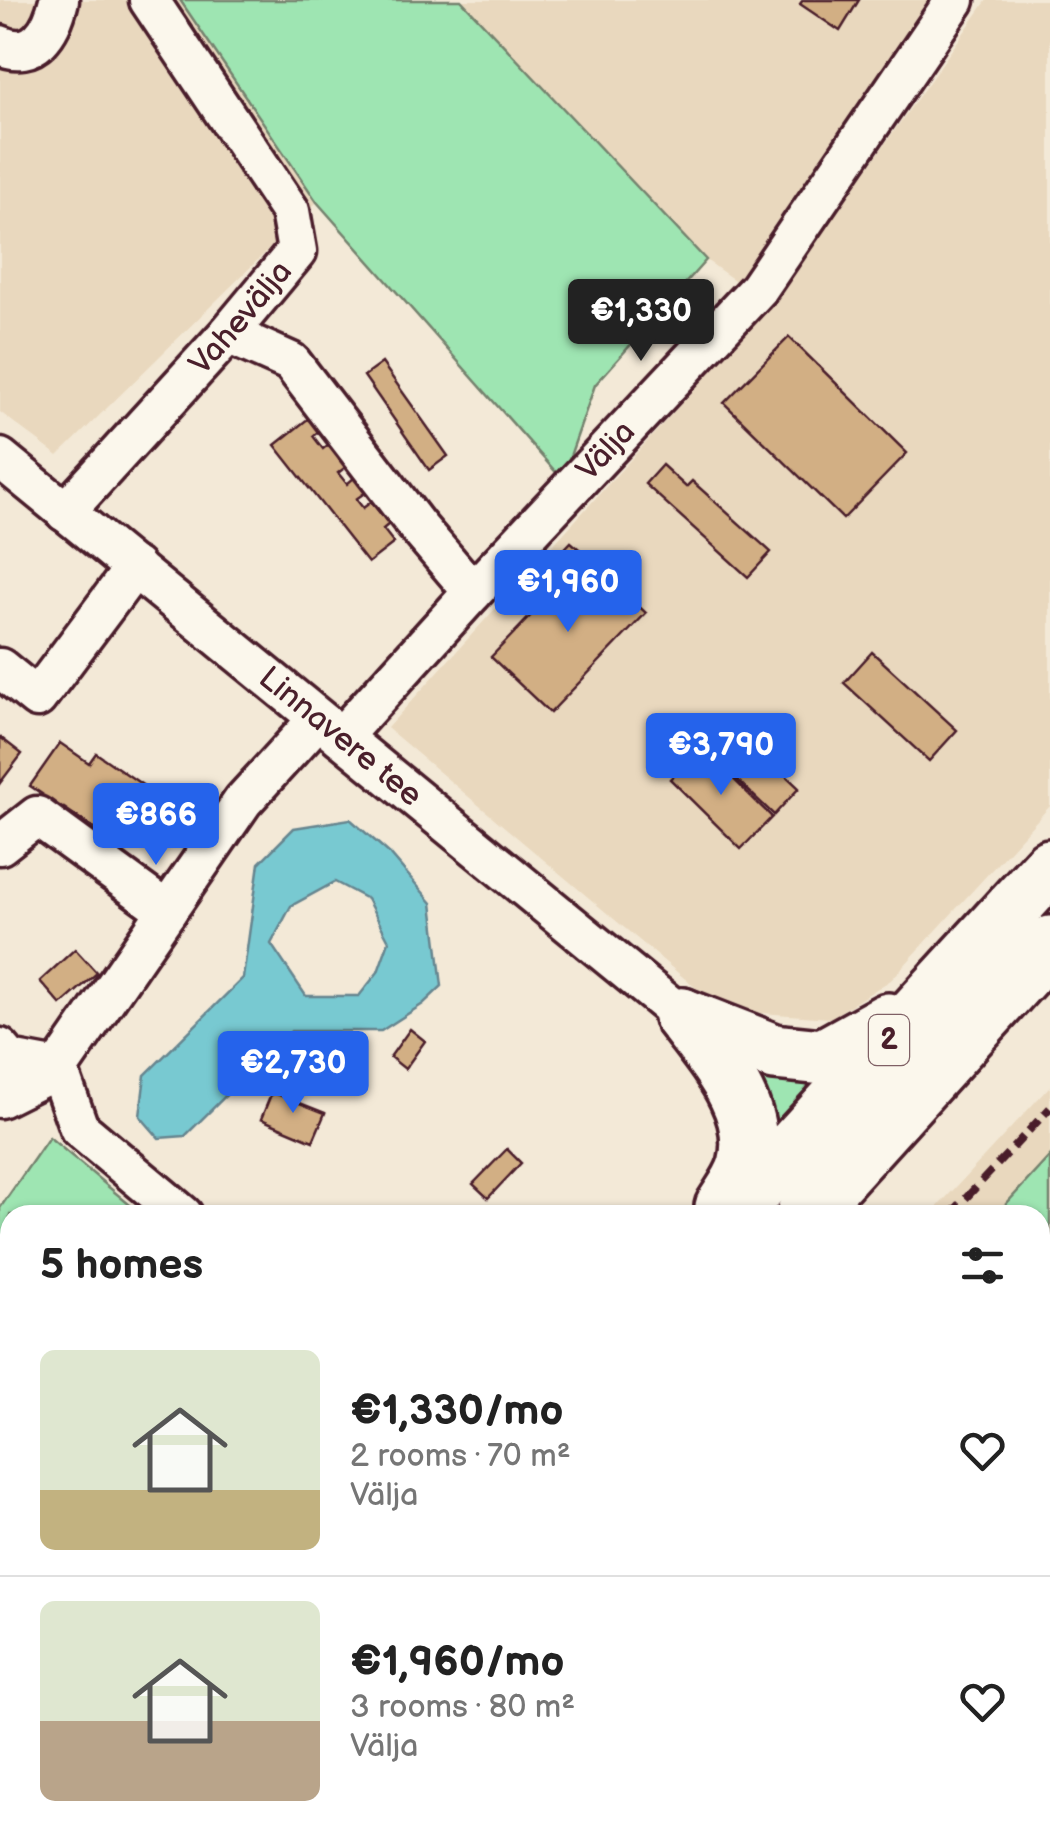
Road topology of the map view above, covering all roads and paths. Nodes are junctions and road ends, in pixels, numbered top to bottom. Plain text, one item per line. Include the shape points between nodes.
1 (59, 0) edge
2 (149, 0) edge
3 (955, 0) edge
4 (0, 46) edge
5 (228, 334) junction
6 (0, 458) edge
7 (65, 512) junction
8 (135, 567) junction
9 (473, 592) junction
10 (0, 668) edge
11 (330, 728) junction
12 (0, 844) edge
13 (1050, 868) edge
14 (167, 911) junction
15 (1050, 944) edge
16 (943, 981) junction
17 (682, 1016) junction
18 (0, 1048) edge
19 (58, 1069) junction
20 (0, 1098) edge
21 (171, 1205) edge
22 (724, 1205) edge
23 (740, 1205) edge
24 (813, 1205) edge

1 - 4 street via 42,40 23,50
2 - 5 street, Vahevälja via 290,211 296,252
3 - 9 street, Välja via 758,289
5 - 7 street, Vahevälja
5 - 9 street via 292,362
6 - 7 street, Linnavere tee
7 - 8 street, Linnavere tee
8 - 10 street via 37,698
8 - 11 street, Linnavere tee
9 - 11 street, Välja
11 - 14 street, Välja via 243,800
11 - 17 street, Linnavere tee
12 - 14 street via 37,816
13 - 16 highway, 2
14 - 19 street, Välja
15 - 24 highway, 2
16 - 17 highway via 872,1032 823,1056 774,1052
16 - 23 highway, 2
17 - 22 highway via 734,1086 746,1128 746,1169
18 - 19 street via 10,1060
19 - 20 street
19 - 21 street via 79,1128

